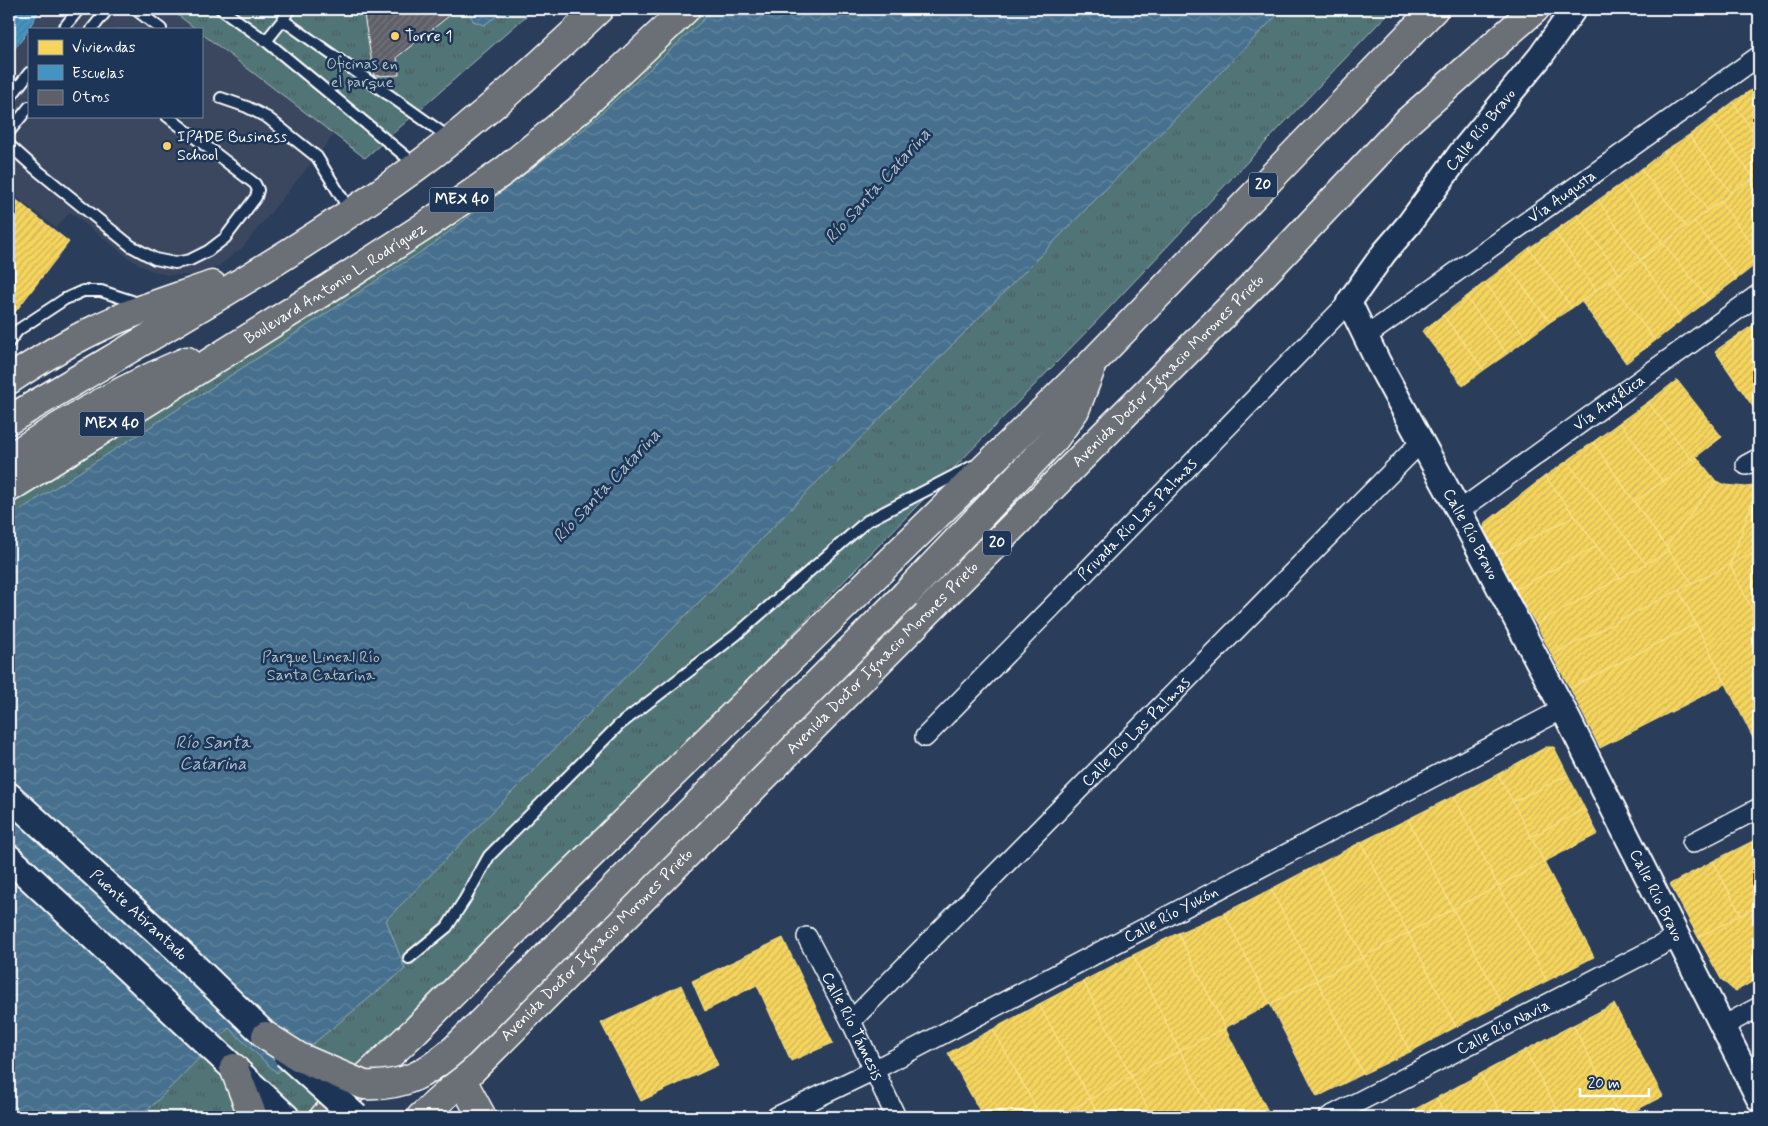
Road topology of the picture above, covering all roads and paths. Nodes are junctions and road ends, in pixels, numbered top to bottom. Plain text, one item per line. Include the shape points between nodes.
1 (79, 9) edge
2 (108, 9) edge
3 (135, 9) edge
4 (221, 9) edge
5 (289, 9) edge
6 (599, 9) edge
7 (686, 9) edge
8 (1434, 9) edge
9 (1535, 9) edge
10 (1574, 9) edge
11 (283, 20) junction
12 (64, 28) edge
13 (93, 28) edge
14 (160, 28) edge
15 (266, 41) junction
16 (1759, 56) edge
17 (28, 74) edge
18 (221, 98) dead end
19 (9, 99) edge
20 (28, 108) edge
21 (170, 118) edge
22 (9, 132) edge
23 (451, 139) junction
24 (9, 145) edge
25 (417, 166) junction
26 (351, 213) junction
27 (268, 266) junction
28 (1759, 294) edge
29 (1349, 302) junction
30 (149, 307) junction
31 (1365, 337) junction
32 (9, 342) edge
33 (215, 360) junction
34 (1093, 362) junction
35 (9, 380) edge
36 (9, 420) edge
37 (1421, 442) junction
38 (1002, 451) junction
39 (9, 458) edge
40 (9, 488) edge
41 (1459, 510) junction
42 (1563, 709) junction
43 (925, 737) dead end
44 (9, 796) edge
45 (1759, 808) edge
46 (1692, 844) dead end
47 (9, 858) edge
48 (808, 937) dead end
49 (1677, 937) junction
50 (410, 958) dead end
51 (1759, 1007) edge
52 (850, 1021) junction
53 (1723, 1026) junction
54 (266, 1036) junction
55 (234, 1068) junction
56 (874, 1070) junction
57 (462, 1080) junction
58 (1759, 1099) edge
59 (253, 1117) edge
60 (286, 1117) edge
61 (324, 1117) edge
62 (356, 1117) edge
63 (421, 1117) edge
64 (482, 1117) edge
65 (776, 1117) edge
66 (896, 1117) edge
67 (1329, 1117) edge

1 - 12 lane
2 - 13 lane
3 - 14 lane
4 - 15 lane
5 - 11 lane
6 - 23 main road via 543,62
7 - 33 main road, Boulevard Antonio L. Rodríguez / MEX 40 via 580,109 504,172
8 - 34 main road, 20
9 - 57 main road, Avenida Doctor Ignacio Morones Prieto / 20 via 1408,121 1260,279
10 - 29 street, Calle Río Bravo
11 - 15 lane
11 - 23 lane
15 - 25 lane
16 - 31 street, Vía Augusta
17 - 19 lane
18 - 26 lane via 268,118 317,157
20 - 22 lane
21 - 24 lane via 257,187 256,197 225,238 190,260 155,259 131,246
23 - 25 main road
25 - 26 main road
26 - 27 main road
27 - 30 main road
27 - 36 main road
28 - 41 street, Vía Angélica
29 - 31 street, Calle Río Bravo
29 - 43 street, Privada Río Las Palmas
30 - 32 lane via 102,291 82,291 18,330
30 - 35 main road via 95,329
31 - 37 street, Calle Río Bravo
33 - 39 main road via 189,361 156,374 46,433
33 - 40 main road, Boulevard Antonio L. Rodríguez / MEX 40
34 - 38 main road, 20
34 - 54 main road, bridge via 1075,410 1054,438 906,594 456,1048 433,1067 403,1082 364,1085 299,1057
37 - 41 street, Calle Río Bravo
37 - 52 street, Calle Río Las Palmas
38 - 50 lane via 867,521 736,636 619,725 489,856 447,927
38 - 61 main road, 20
41 - 42 street, Calle Río Bravo
42 - 49 street, Calle Río Bravo
42 - 56 street, Calle Río Yukón
44 - 54 main road, Puente Atirantado
45 - 46 street
47 - 55 main road
48 - 52 street, Calle Río Támesis
49 - 53 street, Calle Río Bravo
49 - 67 street, Calle Río Navia
51 - 53 street
52 - 56 street, Calle Río Támesis
53 - 58 street, Calle Río Bravo
54 - 62 main road, Puente Atirantado, bridge
55 - 59 main road
55 - 60 main road
56 - 65 street, Calle Río Yukón
56 - 66 street, Calle Río Támesis
57 - 63 main road, Avenida Doctor Ignacio Morones Prieto / 20
57 - 64 main road

